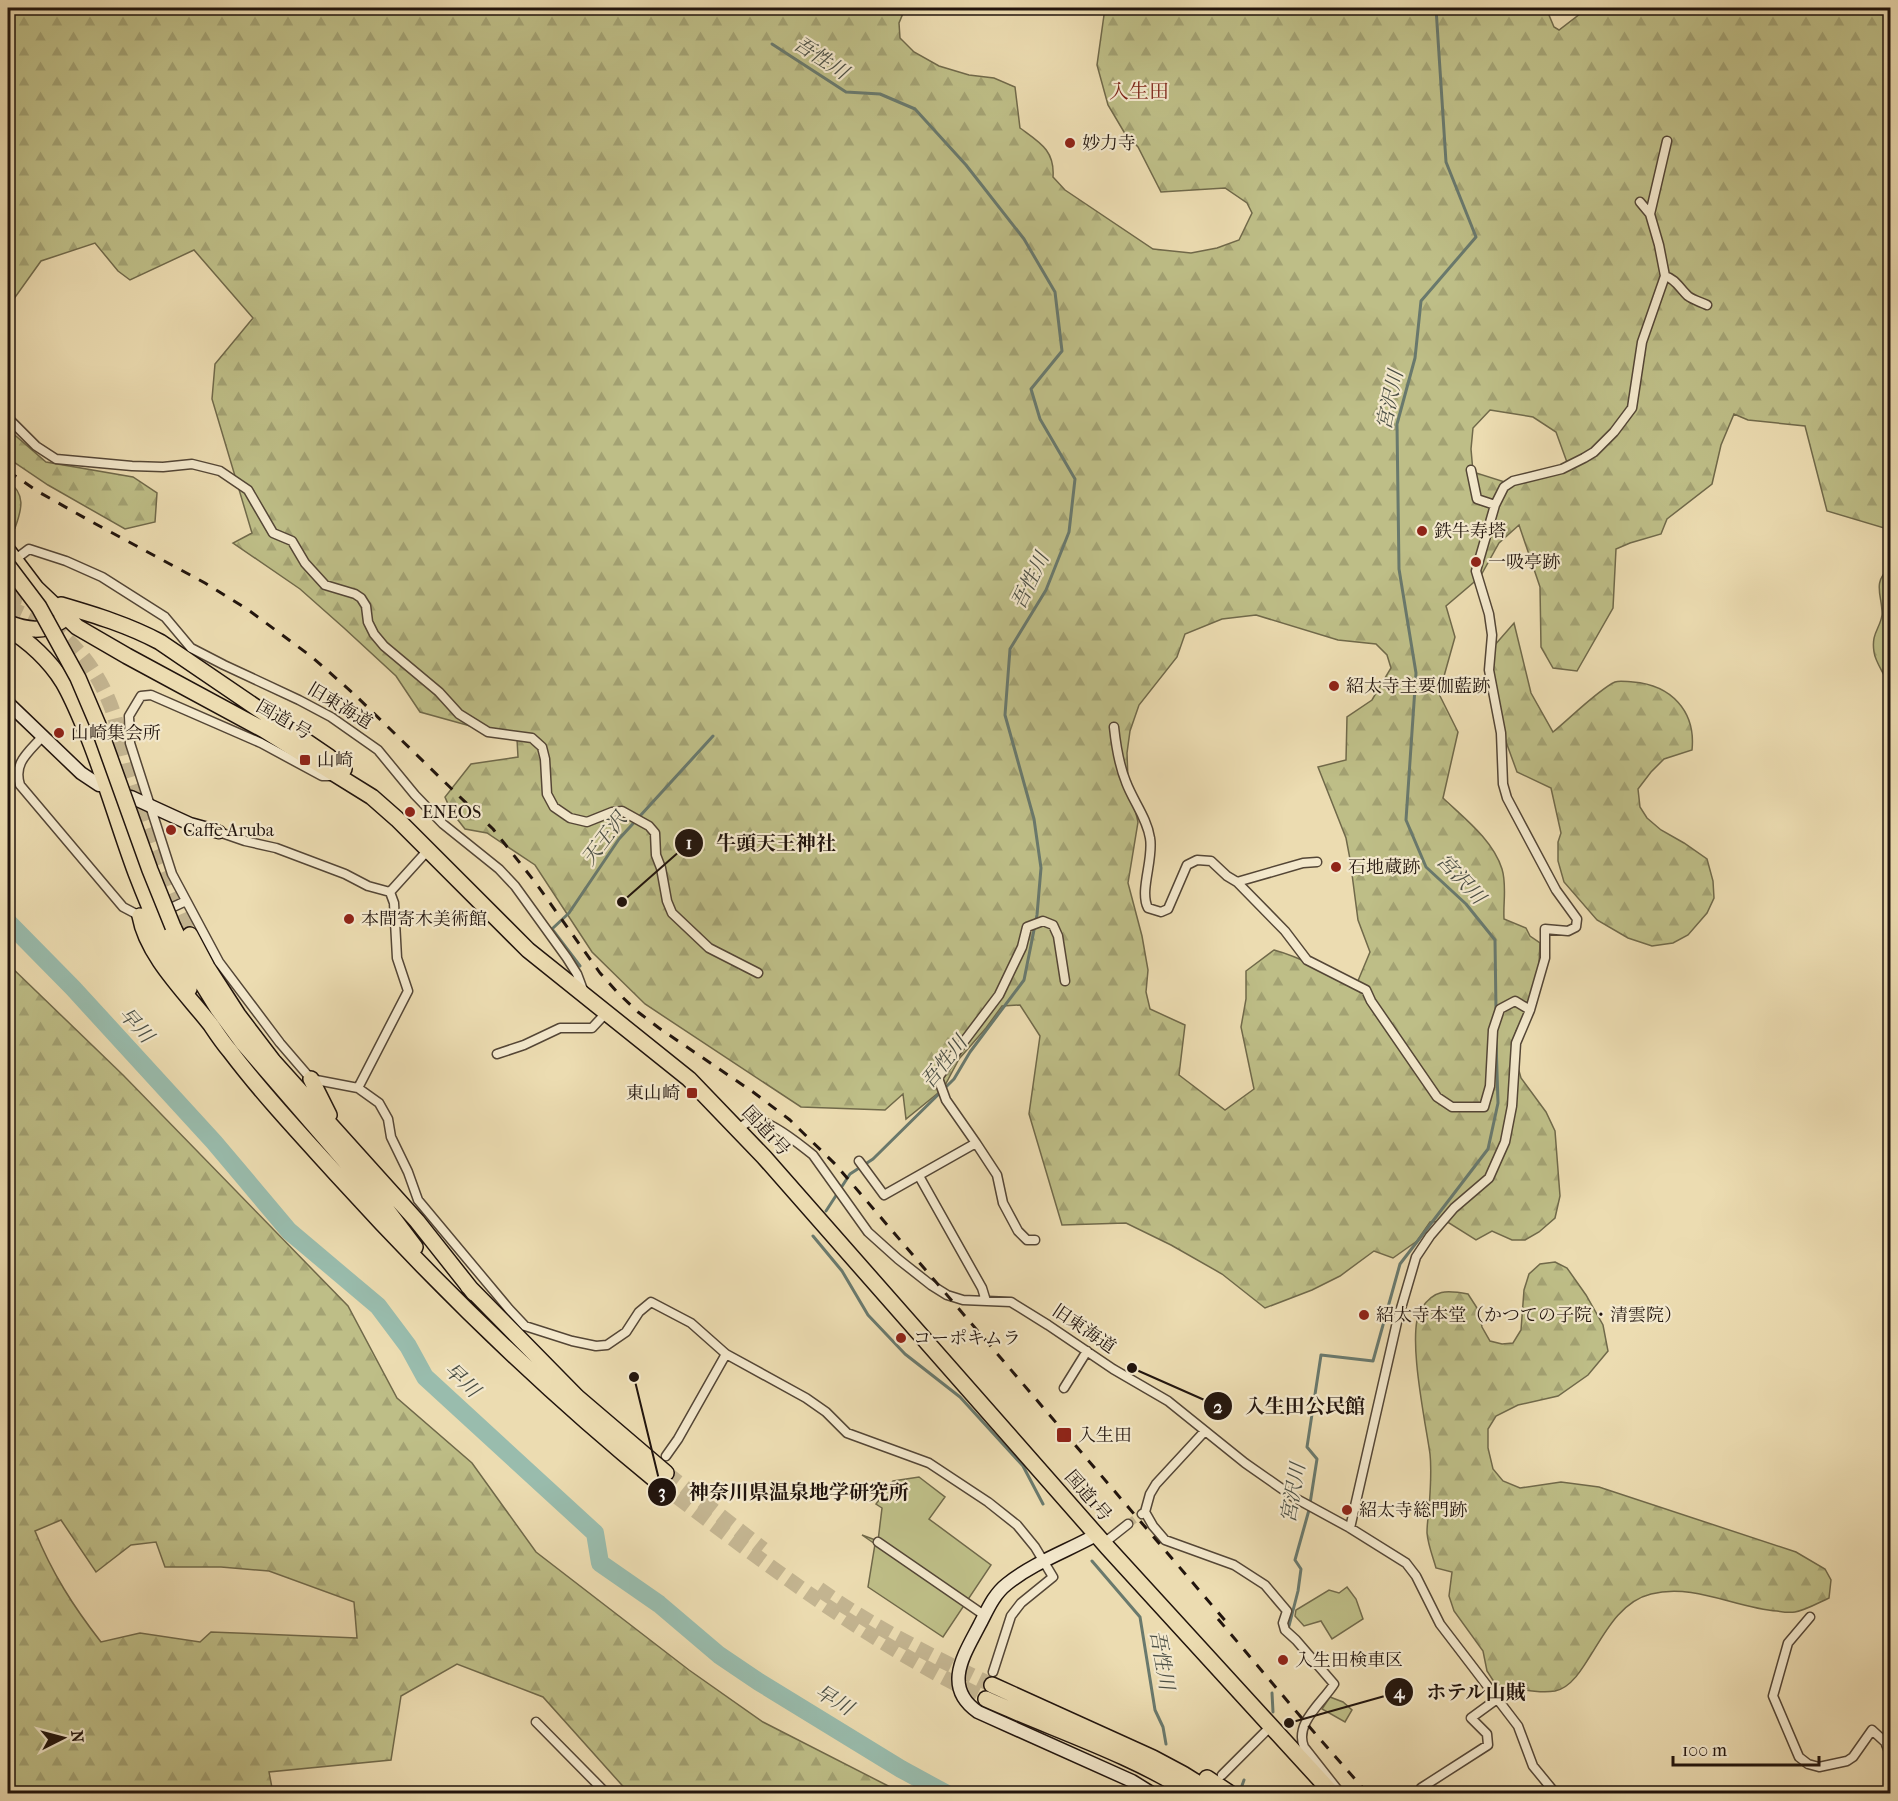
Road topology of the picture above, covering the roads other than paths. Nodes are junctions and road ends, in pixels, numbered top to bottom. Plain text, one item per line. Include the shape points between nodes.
1 (1667, 141) dead end
2 (1640, 202) dead end
3 (1650, 214) junction
4 (1665, 276) junction
5 (1707, 305) dead end
6 (8, 418) edge
7 (1472, 470) dead end
8 (1495, 505) junction
9 (9, 560) edge
10 (8, 578) edge
11 (63, 611) junction
12 (8, 623) edge
13 (8, 629) edge
14 (8, 703) edge
15 (1114, 727) dead end
16 (42, 737) junction
17 (342, 777) junction
18 (99, 785) dead end
19 (131, 797) dead end
20 (372, 797) junction
21 (149, 805) junction
22 (219, 832) joint
23 (428, 850) junction
24 (1317, 862) dead end
25 (1237, 882) junction
26 (390, 892) junction
27 (186, 901) junction
28 (173, 907) dead end
29 (144, 915) joint
30 (190, 935) tunnel mouth
31 (758, 973) dead end
32 (1065, 981) dead end
33 (584, 994) junction
34 (1530, 1010) junction
35 (606, 1013) junction
36 (210, 1025) junction
37 (497, 1054) dead end
38 (311, 1079) junction
39 (358, 1088) junction
40 (738, 1129) junction
41 (340, 1134) junction
42 (976, 1143) junction
43 (859, 1161) dead end
44 (919, 1176) junction
45 (384, 1206) junction
46 (1035, 1240) dead end
47 (474, 1293) junction
48 (986, 1301) junction
49 (493, 1335) junction
50 (1087, 1351) junction
51 (726, 1354) junction
52 (1064, 1388) dead end
53 (1204, 1431) junction
54 (666, 1456) dead end
55 (1128, 1524) tunnel mouth
56 (1350, 1528) junction
57 (1100, 1539) junction
58 (878, 1542) dead end
59 (1045, 1561) junction
60 (1810, 1617) dead end
61 (982, 1620) junction
62 (990, 1685) junction
63 (1497, 1698) junction
64 (1020, 1699) junction
65 (536, 1722) dead end
66 (1272, 1725) junction
67 (1890, 1754) edge
68 (1222, 1775) dead end
69 (1890, 1779) edge
70 (1421, 1788) dead end
71 (606, 1794) edge
72 (1153, 1794) edge
73 (1193, 1794) edge
74 (1215, 1794) edge
75 (1231, 1794) edge
76 (1334, 1794) edge
77 (1341, 1794) edge
78 (1556, 1794) edge
79 (1889, 1794) edge

1 - 3 street
2 - 3 street
3 - 4 street
4 - 5 street via 1689,297
4 - 8 street via 1642,342 1632,408 1623,422 1584,458 1504,487
6 - 31 street via 36,446 56,459 132,466 192,464 220,471 248,490 273,533 292,541 325,585 361,598 368,622 384,646 440,692 459,714 488,732 532,738 542,747 547,794 554,807 570,818 587,822 622,811 649,826 655,832 656,855 672,913 709,948
7 - 8 street via 1478,499
8 - 34 street via 1476,571 1492,635 1489,670 1501,733 1503,784 1556,890 1577,919 1576,927 1568,931 1545,929 1545,958
9 - 11 highway, 国道1号
9 - 33 street, 旧東海道 via 30,549 102,578 165,617 191,648 331,717 378,750 443,824 499,869 528,901 577,974
9 - 45 highway, bridge via 78,678 150,870 194,970 243,1043
10 - 11 highway, 国道1号 via 40,603
11 - 12 highway via 58,623 42,629
11 - 17 highway, 国道1号 via 93,637
11 - 20 highway via 109,619 160,642 329,757
13 - 36 highway via 45,659 76,706 136,874 158,926
14 - 16 street
15 - 25 street via 1126,783 1150,839 1144,901 1148,908 1161,912 1168,909 1187,865 1197,860 1211,861
16 - 18 street
16 - 29 street via 19,764 20,785 123,907
17 - 20 highway, 国道1号
17 - 21 street via 322,776 185,708 146,694 129,716 130,743
19 - 21 street
20 - 23 highway, 国道1号
21 - 22 street
21 - 27 street via 171,874
22 - 26 street via 276,848
23 - 26 street
23 - 33 highway, 国道1号 via 528,950
24 - 25 street
25 - 34 street via 1307,960 1366,990 1437,1097 1452,1107 1484,1107 1490,1086 1493,1030 1500,1009 1515,1001
26 - 39 street via 397,958 408,991
27 - 28 street
27 - 38 street via 219,962
29 - 36 highway via 142,927 162,963
30 - 41 highway via 238,1015 273,1061
32 - 42 street via 1053,925 1043,921 1027,927 999,996 938,1078 946,1100
33 - 35 highway, 国道1号
34 - 56 street via 1516,1043 1512,1106 1504,1142 1489,1178 1454,1208 1416,1257 1397,1322
35 - 37 street via 592,1028 560,1028
35 - 40 highway, 国道1号 via 689,1079
36 - 49 highway via 260,1088 391,1234
38 - 39 street
38 - 41 highway
39 - 51 street via 379,1103 388,1119 391,1137 418,1200 525,1326 572,1341 607,1345 626,1332 651,1302 691,1323
40 - 48 street, 旧東海道 via 749,1121 760,1121 805,1148 868,1232 898,1259 947,1294 963,1300
40 - 57 highway, 国道1号
41 - 47 highway
42 - 44 street
42 - 46 street via 997,1175 1003,1203 1017,1231 1027,1240
43 - 44 street via 884,1195
44 - 48 street
45 - 47 highway
45 - 49 highway
47 - 49 highway via 663,1478 599,1434
48 - 50 street, 旧東海道 via 1011,1302
50 - 52 street
50 - 53 street, 旧東海道 via 1168,1401
51 - 54 street
51 - 59 street via 806,1398 847,1433 929,1463 1017,1526
53 - 56 street, 旧東海道 via 1295,1498
53 - 77 street via 1156,1484 1144,1513 1165,1540 1234,1565 1265,1585 1287,1611 1285,1630 1334,1684 1307,1719 1301,1738
55 - 57 street
56 - 63 street, 旧東海道 via 1406,1563 1440,1624
57 - 59 street
57 - 66 highway, 国道1号
58 - 61 street
59 - 61 street via 1004,1586
59 - 62 street via 1053,1577 1011,1616
60 - 67 street via 1788,1643 1773,1696 1799,1757 1819,1767 1847,1761 1872,1730 1885,1742
61 - 72 street via 959,1666 958,1677 966,1702 993,1720
62 - 64 highway
62 - 73 highway
63 - 70 street via 1471,1718 1487,1734 1488,1745
63 - 78 street, 旧東海道 via 1518,1726 1533,1766
64 - 74 highway via 1153,1758
64 - 75 highway via 1166,1755
65 - 71 street
66 - 68 street
66 - 76 highway, 国道1号
69 - 79 street

